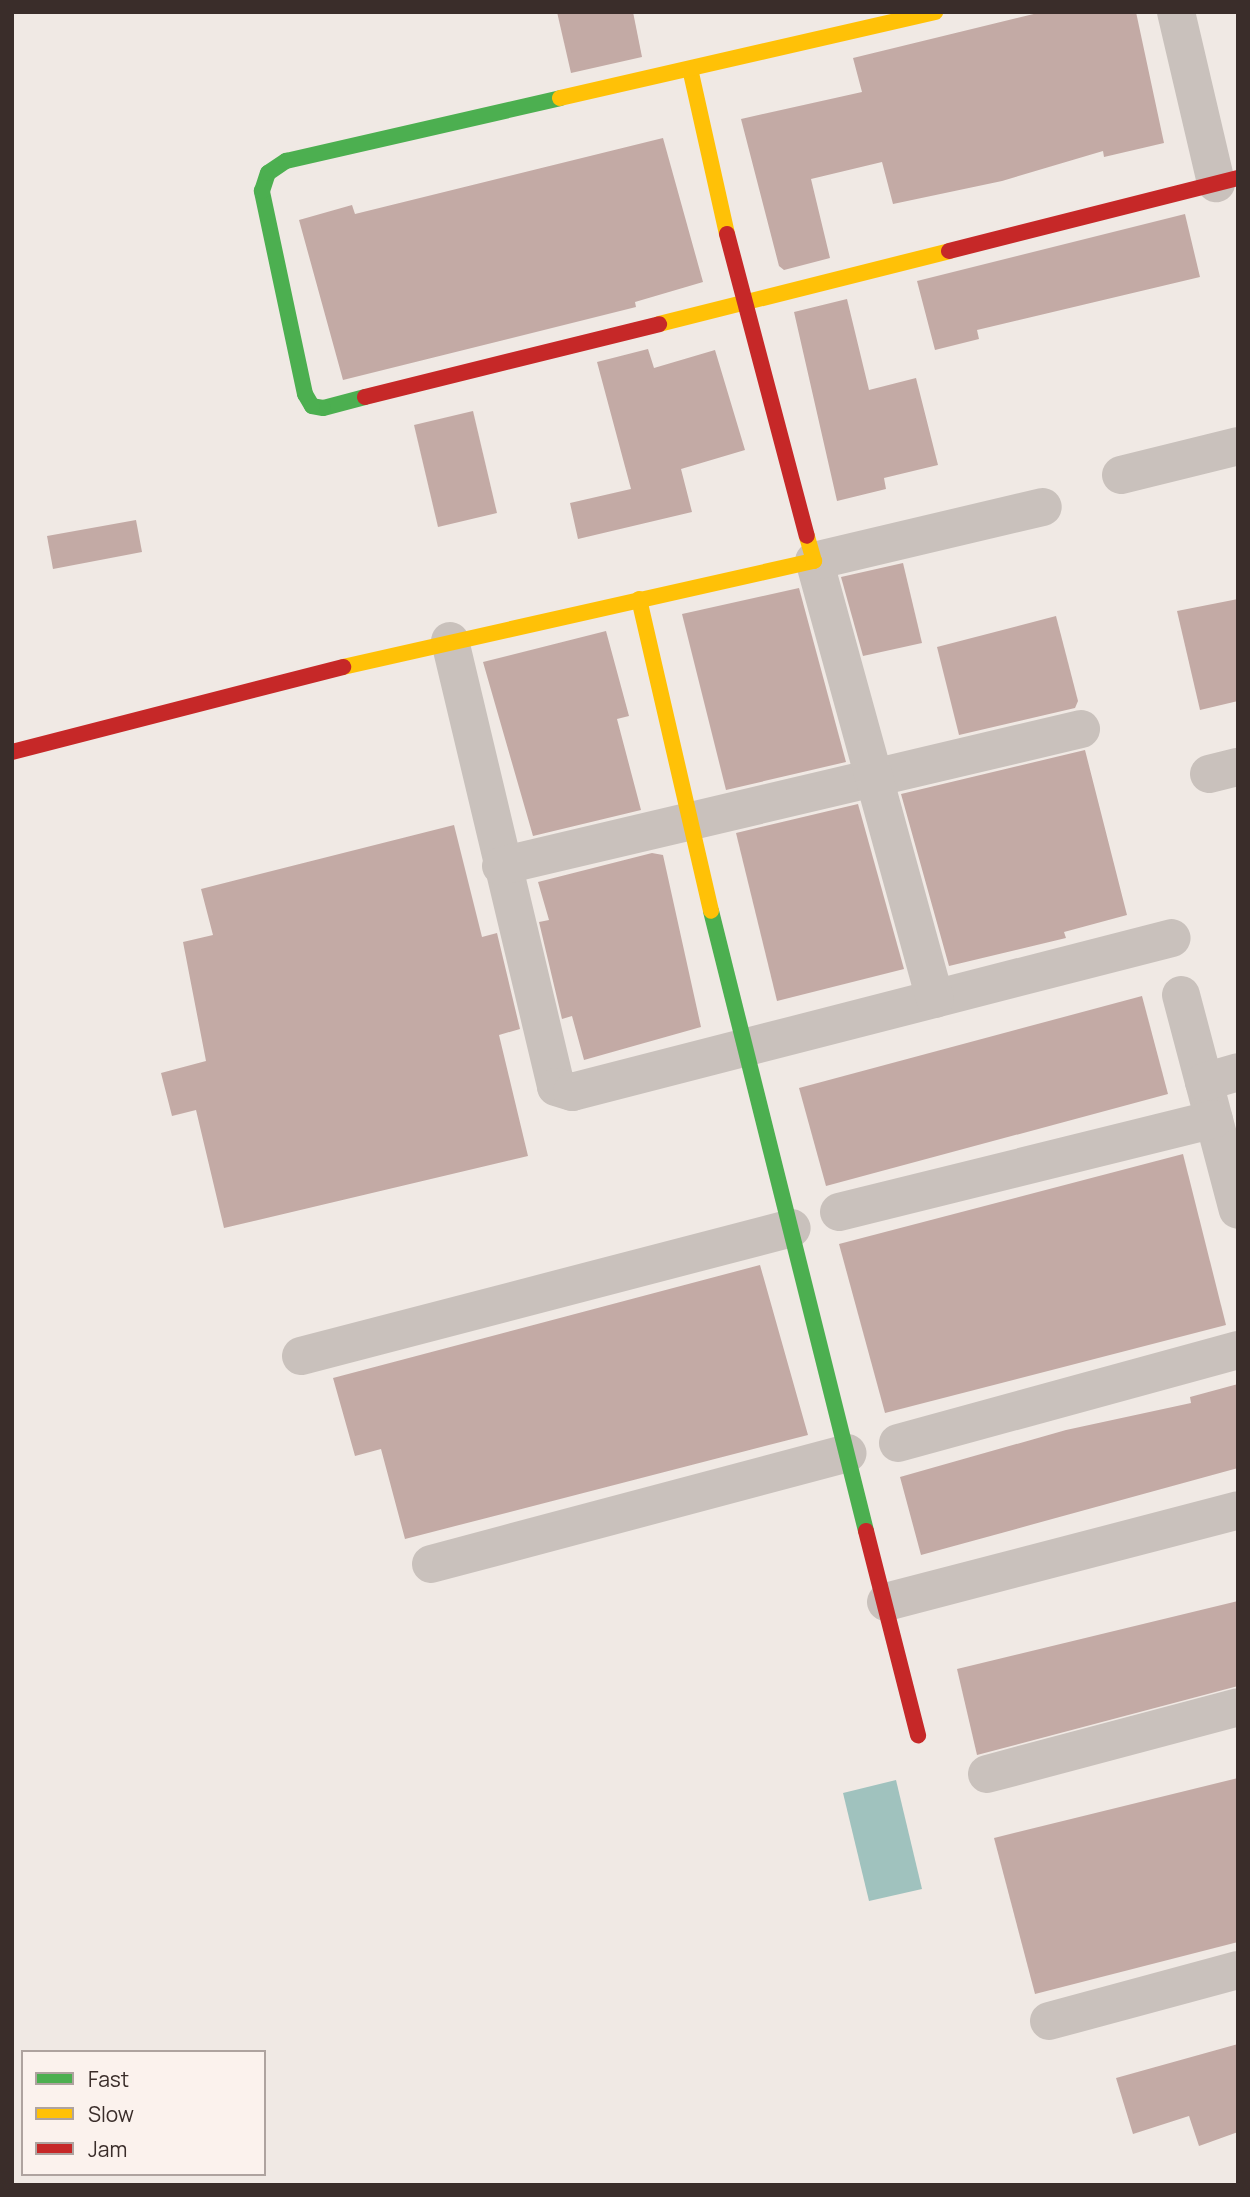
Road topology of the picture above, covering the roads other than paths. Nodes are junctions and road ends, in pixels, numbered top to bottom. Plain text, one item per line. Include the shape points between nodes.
1 (935, 12) edge
2 (1176, 12) edge
3 (691, 73) junction
4 (1227, 181) edge
5 (741, 301) junction
6 (1238, 446) edge
7 (1121, 475) dead end
8 (1043, 507) dead end
9 (814, 561) junction
10 (639, 598) junction
11 (450, 641) junction
12 (1081, 729) dead end
13 (12, 752) edge
14 (870, 776) junction
15 (688, 821) junction
16 (501, 866) junction
17 (1171, 938) dead end
18 (1181, 995) dead end
19 (935, 999) junction
20 (743, 1048) junction
21 (1221, 1077) edge
22 (1214, 1119) junction
23 (1238, 1209) edge
24 (839, 1212) dead end
25 (792, 1228) junction
26 (1238, 1350) edge
27 (301, 1356) dead end
28 (898, 1443) dead end
29 (847, 1452) junction
30 (1238, 1510) edge
31 (431, 1564) dead end
32 (886, 1602) junction
33 (1238, 1707) edge
34 (918, 1735) dead end
35 (987, 1774) dead end
36 (1238, 1970) edge
37 (1049, 2021) dead end

1 - 3 street
2 - 4 street
3 - 5 street
3 - 5 street via 286,161 268,173 262,191 305,394 312,406 323,408
4 - 5 street
5 - 9 street
6 - 7 street
8 - 9 street
9 - 10 street
9 - 14 street
10 - 11 street
10 - 15 street
11 - 13 street
11 - 16 street
12 - 14 street
14 - 15 street
14 - 19 street
15 - 16 street
15 - 20 street
16 - 20 street via 556,1087 572,1092
17 - 19 street
18 - 21 street
19 - 20 street
20 - 25 street
21 - 22 street
22 - 23 street
22 - 24 street
25 - 27 street
25 - 29 street
26 - 28 street
29 - 31 street
29 - 32 street
30 - 32 street
32 - 34 street
33 - 35 street
36 - 37 street

